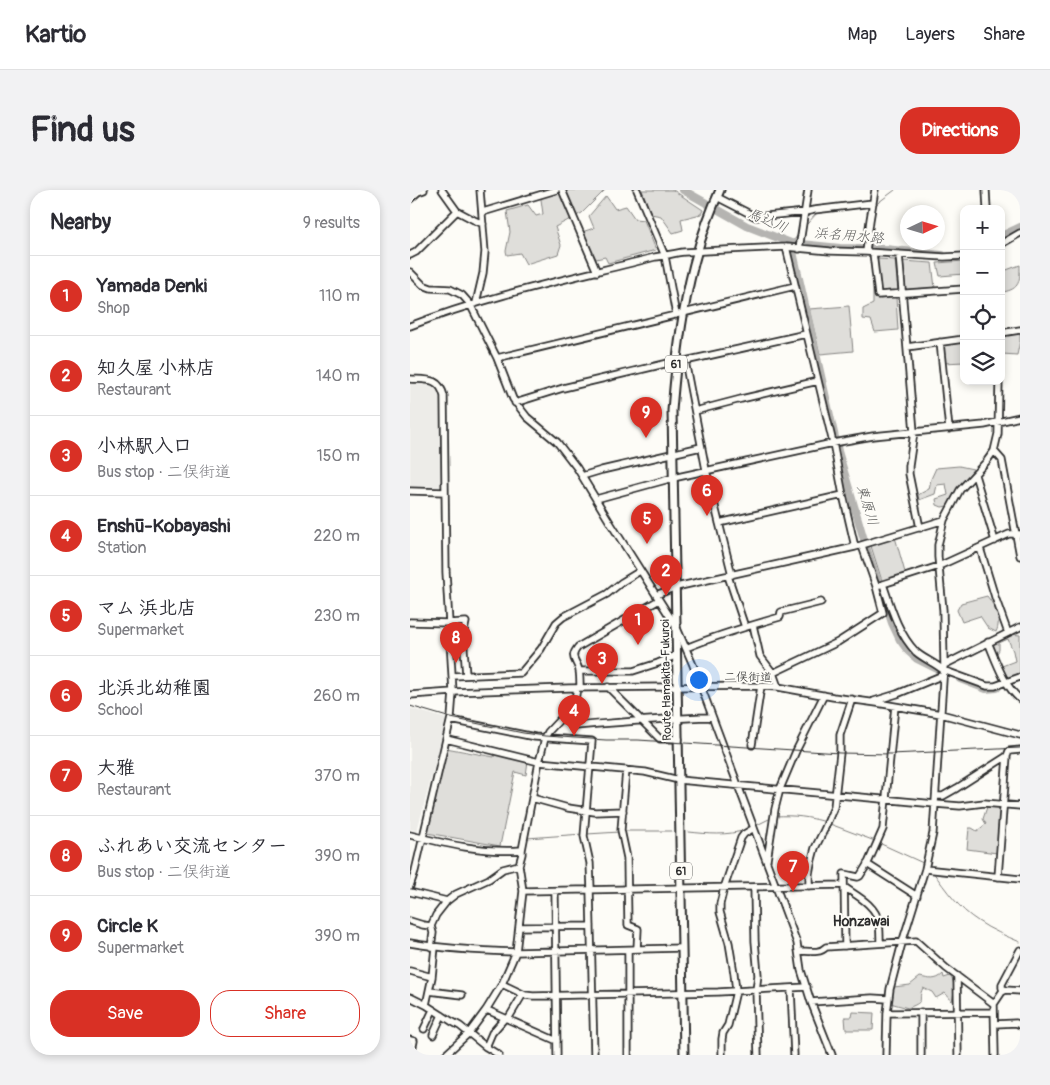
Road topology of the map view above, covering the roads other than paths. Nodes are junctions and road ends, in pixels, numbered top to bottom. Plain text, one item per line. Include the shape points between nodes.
1 (424, 190) edge
2 (442, 190) edge
3 (480, 190) edge
4 (556, 190) edge
5 (562, 190) edge
6 (637, 190) edge
7 (808, 190) edge
8 (875, 190) edge
9 (986, 190) edge
10 (718, 195) edge
11 (410, 199) edge
12 (873, 203) junction
13 (987, 205) edge
14 (457, 211) junction
15 (483, 212) junction
16 (805, 212) junction
17 (484, 224) junction
18 (1020, 232) edge
19 (1005, 241) edge
20 (799, 245) junction
21 (786, 247) junction
22 (868, 250) junction
23 (698, 251) junction
24 (410, 254) edge
25 (899, 254) junction
26 (665, 256) junction
27 (960, 256) edge
28 (410, 272) edge
29 (596, 272) junction
30 (795, 286) junction
31 (960, 289) edge
32 (902, 294) junction
33 (473, 304) junction
34 (680, 314) junction
35 (410, 326) edge
36 (1020, 330) edge
37 (1005, 332) edge
38 (806, 334) junction
39 (960, 340) edge
40 (940, 342) junction
41 (907, 347) junction
42 (497, 358) junction
43 (677, 360) junction
44 (685, 362) junction
45 (410, 380) edge
46 (818, 381) junction
47 (999, 385) edge
48 (516, 402) junction
49 (695, 411) junction
50 (1020, 417) edge
51 (998, 422) junction
52 (948, 429) junction
53 (914, 432) junction
54 (833, 443) junction
55 (702, 447) junction
56 (994, 451) junction
57 (673, 453) junction
58 (706, 470) junction
59 (975, 474) junction
60 (582, 476) junction
61 (673, 478) junction
62 (410, 491) edge
63 (445, 492) junction
64 (843, 495) junction
65 (596, 499) junction
66 (944, 520) junction
67 (719, 523) junction
68 (920, 528) junction
69 (1018, 534) edge
70 (994, 541) junction
71 (862, 545) junction
72 (980, 548) junction
73 (1020, 556) edge
74 (939, 566) junction
75 (640, 571) junction
76 (730, 575) junction
77 (884, 584) junction
78 (876, 586) junction
79 (676, 587) junction
80 (658, 598) junction
81 (821, 602) dead end
82 (410, 622) edge
83 (449, 623) junction
84 (753, 625) junction
85 (745, 627) junction
86 (1020, 627) edge
87 (677, 628) junction
88 (1010, 632) junction
89 (1020, 632) edge
90 (988, 642) junction
91 (686, 648) junction
92 (677, 655) junction
93 (579, 671) junction
94 (943, 671) junction
95 (773, 673) junction
96 (466, 675) junction
97 (452, 676) junction
98 (1020, 677) edge
99 (1007, 683) junction
100 (677, 686) junction
101 (701, 686) junction
102 (762, 686) junction
103 (608, 687) junction
104 (778, 687) junction
105 (579, 688) junction
106 (453, 692) junction
107 (410, 694) edge
108 (824, 696) junction
109 (852, 699) junction
110 (575, 700) junction
111 (1020, 700) edge
112 (872, 702) junction
113 (895, 706) junction
114 (941, 714) junction
115 (712, 716) junction
116 (678, 718) junction
117 (451, 720) junction
118 (641, 721) junction
119 (1020, 735) edge
120 (545, 738) junction
121 (446, 739) junction
122 (679, 739) junction
123 (752, 744) dead end
124 (1020, 750) edge
125 (1007, 756) junction
126 (539, 762) junction
127 (590, 767) junction
128 (626, 770) junction
129 (679, 780) junction
130 (738, 785) junction
131 (780, 789) junction
132 (836, 794) junction
133 (936, 796) junction
134 (532, 798) junction
135 (887, 799) junction
136 (935, 804) junction
137 (1003, 805) junction
138 (1020, 806) edge
139 (586, 810) junction
140 (622, 811) junction
141 (754, 828) junction
142 (410, 835) edge
143 (422, 838) junction
144 (522, 850) junction
145 (767, 862) junction
146 (867, 864) junction
147 (519, 865) junction
148 (925, 869) junction
149 (998, 876) junction
150 (1020, 879) edge
151 (410, 886) edge
152 (808, 886) junction
153 (844, 886) junction
154 (754, 887) junction
155 (776, 887) junction
156 (681, 888) junction
157 (724, 888) junction
158 (627, 889) junction
159 (590, 890) junction
160 (523, 891) junction
161 (555, 891) junction
162 (410, 892) edge
163 (917, 896) junction
164 (447, 901) junction
165 (410, 921) edge
166 (431, 926) junction
167 (591, 926) junction
168 (519, 927) junction
169 (555, 927) junction
170 (410, 943) edge
171 (880, 943) junction
172 (902, 943) junction
173 (845, 946) junction
174 (433, 947) junction
175 (682, 948) junction
176 (637, 949) junction
177 (628, 950) junction
178 (799, 950) junction
179 (1020, 950) edge
180 (591, 951) junction
181 (516, 952) junction
182 (555, 952) junction
183 (410, 971) edge
184 (957, 976) junction
185 (432, 977) junction
186 (502, 984) junction
187 (807, 987) junction
188 (791, 988) junction
189 (756, 990) junction
190 (1006, 990) junction
191 (429, 991) junction
192 (736, 991) junction
193 (1020, 991) edge
194 (683, 993) junction
195 (523, 994) junction
196 (592, 994) junction
197 (628, 994) junction
198 (462, 995) dead end
199 (556, 995) junction
200 (410, 998) edge
201 (888, 999) junction
202 (811, 1002) junction
203 (994, 1004) junction
204 (426, 1005) junction
205 (432, 1010) junction
206 (487, 1010) junction
207 (921, 1012) junction
208 (957, 1012) junction
209 (994, 1012) junction
210 (887, 1013) junction
211 (442, 1015) junction
212 (507, 1019) junction
213 (994, 1024) junction
214 (1020, 1025) edge
215 (424, 1029) dead end
216 (469, 1033) junction
217 (433, 1036) dead end
218 (410, 1040) edge
219 (557, 1041) junction
220 (486, 1047) junction
221 (411, 1055) edge
222 (445, 1055) edge
223 (499, 1055) edge
224 (557, 1055) edge
225 (594, 1055) edge
226 (628, 1055) edge
227 (684, 1055) edge
228 (722, 1055) edge
229 (758, 1055) edge
230 (794, 1055) edge
231 (832, 1055) edge
232 (886, 1055) edge
233 (921, 1055) edge
234 (958, 1055) edge
235 (995, 1055) edge

1 - 11 street
2 - 14 street
3 - 15 street
4 - 15 street
5 - 29 street
6 - 26 street
7 - 16 street
8 - 12 street
9 - 13 street
10 - 16 street via 756,216
10 - 23 main road, Route Hamakita-Fukuroi / 61
12 - 16 street
12 - 22 street
14 - 17 street
14 - 24 street via 416,252
15 - 17 street
16 - 20 street
17 - 33 street via 484,263
18 - 19 street
20 - 21 street
20 - 22 street via 830,252
21 - 23 street
21 - 30 street
22 - 25 street
22 - 32 street via 878,296
23 - 26 street
23 - 34 main road, Route Hamakita-Fukuroi / 61
25 - 27 street
25 - 32 street
26 - 29 street
26 - 34 street
28 - 33 street via 423,286 450,289
29 - 33 street
30 - 34 street
30 - 38 street
31 - 32 street
32 - 41 street
33 - 35 street
33 - 42 street
34 - 42 street
34 - 43 main road, Route Hamakita-Fukuroi / 61
36 - 37 street
38 - 44 street
38 - 46 street
39 - 40 street
40 - 41 street
40 - 52 street
41 - 53 street
42 - 48 street
43 - 44 street
43 - 48 street
43 - 57 main road, Route Hamakita-Fukuroi / 61 via 672,411
44 - 49 street
45 - 63 street via 432,380 443,390
46 - 49 street
46 - 54 street
47 - 51 street
48 - 60 street via 527,417 557,442
49 - 55 street
50 - 51 street
51 - 52 street
51 - 56 street
52 - 53 street
53 - 54 street
53 - 68 street via 909,474
54 - 58 street
54 - 64 street
55 - 57 street
55 - 58 street
56 - 59 street
56 - 69 street via 1002,460
57 - 60 street
57 - 61 main road, Route Hamakita-Fukuroi / 61
58 - 61 street
58 - 67 street
59 - 66 street via 960,490
59 - 70 street
60 - 65 street
61 - 65 street
61 - 79 main road, Route Hamakita-Fukuroi / 61
62 - 63 street
63 - 83 street
64 - 67 street
64 - 71 street
65 - 75 street
66 - 68 street
66 - 74 street via 938,545
67 - 76 street
68 - 71 street
69 - 70 street via 1009,534
69 - 73 street
70 - 72 street
71 - 76 street
71 - 78 street
72 - 74 street
72 - 88 street
74 - 77 street
74 - 94 street
75 - 80 street
75 - 96 street via 563,617 520,673
76 - 79 street
76 - 85 street
77 - 78 street
77 - 94 street via 899,628 908,642 917,653
78 - 95 street via 883,613 838,642
79 - 80 street
79 - 87 main road, Route Hamakita-Fukuroi / 61
80 - 87 street
80 - 93 street via 578,647 573,658
81 - 84 street via 781,612 780,617
82 - 83 street
83 - 96 street via 466,622 463,636
83 - 97 street
84 - 85 street
84 - 95 street via 760,656
85 - 91 street
86 - 88 street
87 - 91 street
87 - 92 main road, Route Hamakita-Fukuroi / 61
88 - 89 street
88 - 90 street
90 - 94 street
90 - 99 street
91 - 101 street
92 - 93 street via 633,671
92 - 100 main road, Route Hamakita-Fukuroi / 61
93 - 105 street
94 - 99 street via 987,686
94 - 112 street via 897,694
94 - 114 street
95 - 104 street
96 - 97 street
97 - 106 street
98 - 99 street
99 - 111 street
100 - 101 street, 二俣街道
100 - 103 street, 二俣街道
100 - 116 main road, Route Hamakita-Fukuroi / 61
101 - 102 street, 二俣街道
101 - 115 street
102 - 104 street, 二俣街道
102 - 123 street
103 - 105 street, 二俣街道
103 - 118 street
104 - 108 street, 二俣街道
105 - 106 street, 二俣街道
105 - 110 street
106 - 107 street, 二俣街道
106 - 117 street
108 - 109 street, 二俣街道
108 - 131 street
109 - 112 street, 二俣街道
109 - 132 street via 840,735
110 - 118 street via 576,726
110 - 120 street
112 - 113 street, 二俣街道
113 - 114 street, 二俣街道
113 - 135 street
114 - 119 street, 二俣街道
114 - 133 street
115 - 116 street
115 - 130 street
116 - 118 street
116 - 122 main road, Route Hamakita-Fukuroi / 61
117 - 120 street
117 - 121 street
118 - 122 street via 660,739
120 - 126 street
120 - 127 street via 592,742
121 - 126 street
121 - 143 street
122 - 129 main road, Route Hamakita-Fukuroi / 61
124 - 125 street via 1009,751
125 - 133 street via 958,788
125 - 137 street
126 - 127 street
126 - 134 street
127 - 128 street
127 - 139 street
128 - 129 street
128 - 140 street
129 - 130 street
129 - 156 main road, Route Hamakita-Fukuroi / 61
130 - 131 street
130 - 141 street
131 - 132 street
131 - 145 street
132 - 135 street
132 - 152 street via 834,807 815,848
133 - 136 street
134 - 139 street
134 - 144 street
135 - 136 street
135 - 146 street via 884,829
136 - 137 street
136 - 148 street
137 - 138 street
137 - 149 street
139 - 140 street
139 - 159 street via 584,834 590,863
140 - 158 street
141 - 145 street
141 - 157 street via 741,838
142 - 143 street
143 - 144 street via 480,849
143 - 151 street
144 - 147 street
145 - 155 street
146 - 153 street via 858,877 844,874
146 - 163 street
147 - 160 street
147 - 164 street via 503,869
148 - 149 street
148 - 163 street
149 - 150 street
152 - 153 street
152 - 155 street
153 - 171 street via 872,907 879,922
153 - 173 street
154 - 155 street
154 - 157 street
154 - 189 street
155 - 178 street
156 - 157 street
156 - 158 street
156 - 175 main road, Route Hamakita-Fukuroi / 61
157 - 192 street via 720,912 729,943
158 - 159 street
158 - 176 street via 628,925 638,929
159 - 161 street
159 - 167 street
160 - 161 street
160 - 168 street
161 - 169 street
162 - 164 street
163 - 172 street
164 - 166 street
165 - 166 street
166 - 174 street
167 - 169 street
167 - 180 street
168 - 169 street
168 - 181 street
169 - 182 street
170 - 174 street
171 - 172 street
171 - 173 street
172 - 184 street via 916,941
172 - 201 street
173 - 178 street via 826,947 823,951
174 - 181 street
174 - 185 street
175 - 176 street
175 - 194 main road, Route Hamakita-Fukuroi / 61
176 - 177 street
177 - 180 street
177 - 197 street
178 - 187 street
179 - 190 street via 1002,984
180 - 182 street
180 - 196 street
181 - 182 street
181 - 186 street
182 - 199 street
183 - 185 street
184 - 203 street
184 - 208 street
185 - 191 street
186 - 195 street
186 - 206 street
187 - 188 street
187 - 202 street
188 - 189 street
188 - 230 street
189 - 192 street
189 - 229 street
190 - 193 street
190 - 203 street
191 - 198 street
191 - 204 street
192 - 194 street
192 - 228 street via 723,1033
194 - 197 street
194 - 227 main road, Route Hamakita-Fukuroi / 61
195 - 199 street
195 - 212 street
196 - 197 street
196 - 199 street
196 - 225 street
197 - 226 street
199 - 219 street
200 - 204 street
201 - 202 street
201 - 210 street
202 - 231 street
203 - 209 street
204 - 205 street
205 - 211 street
205 - 215 street
206 - 212 street
206 - 216 street
207 - 208 street
207 - 210 street
207 - 233 street
208 - 209 street
208 - 234 street
209 - 213 street
210 - 232 street
211 - 216 street
211 - 217 street
212 - 219 street
212 - 220 street via 492,1033
213 - 214 street
213 - 235 street
216 - 220 street
216 - 222 street
218 - 221 street via 414,1041
219 - 224 street
220 - 223 street

